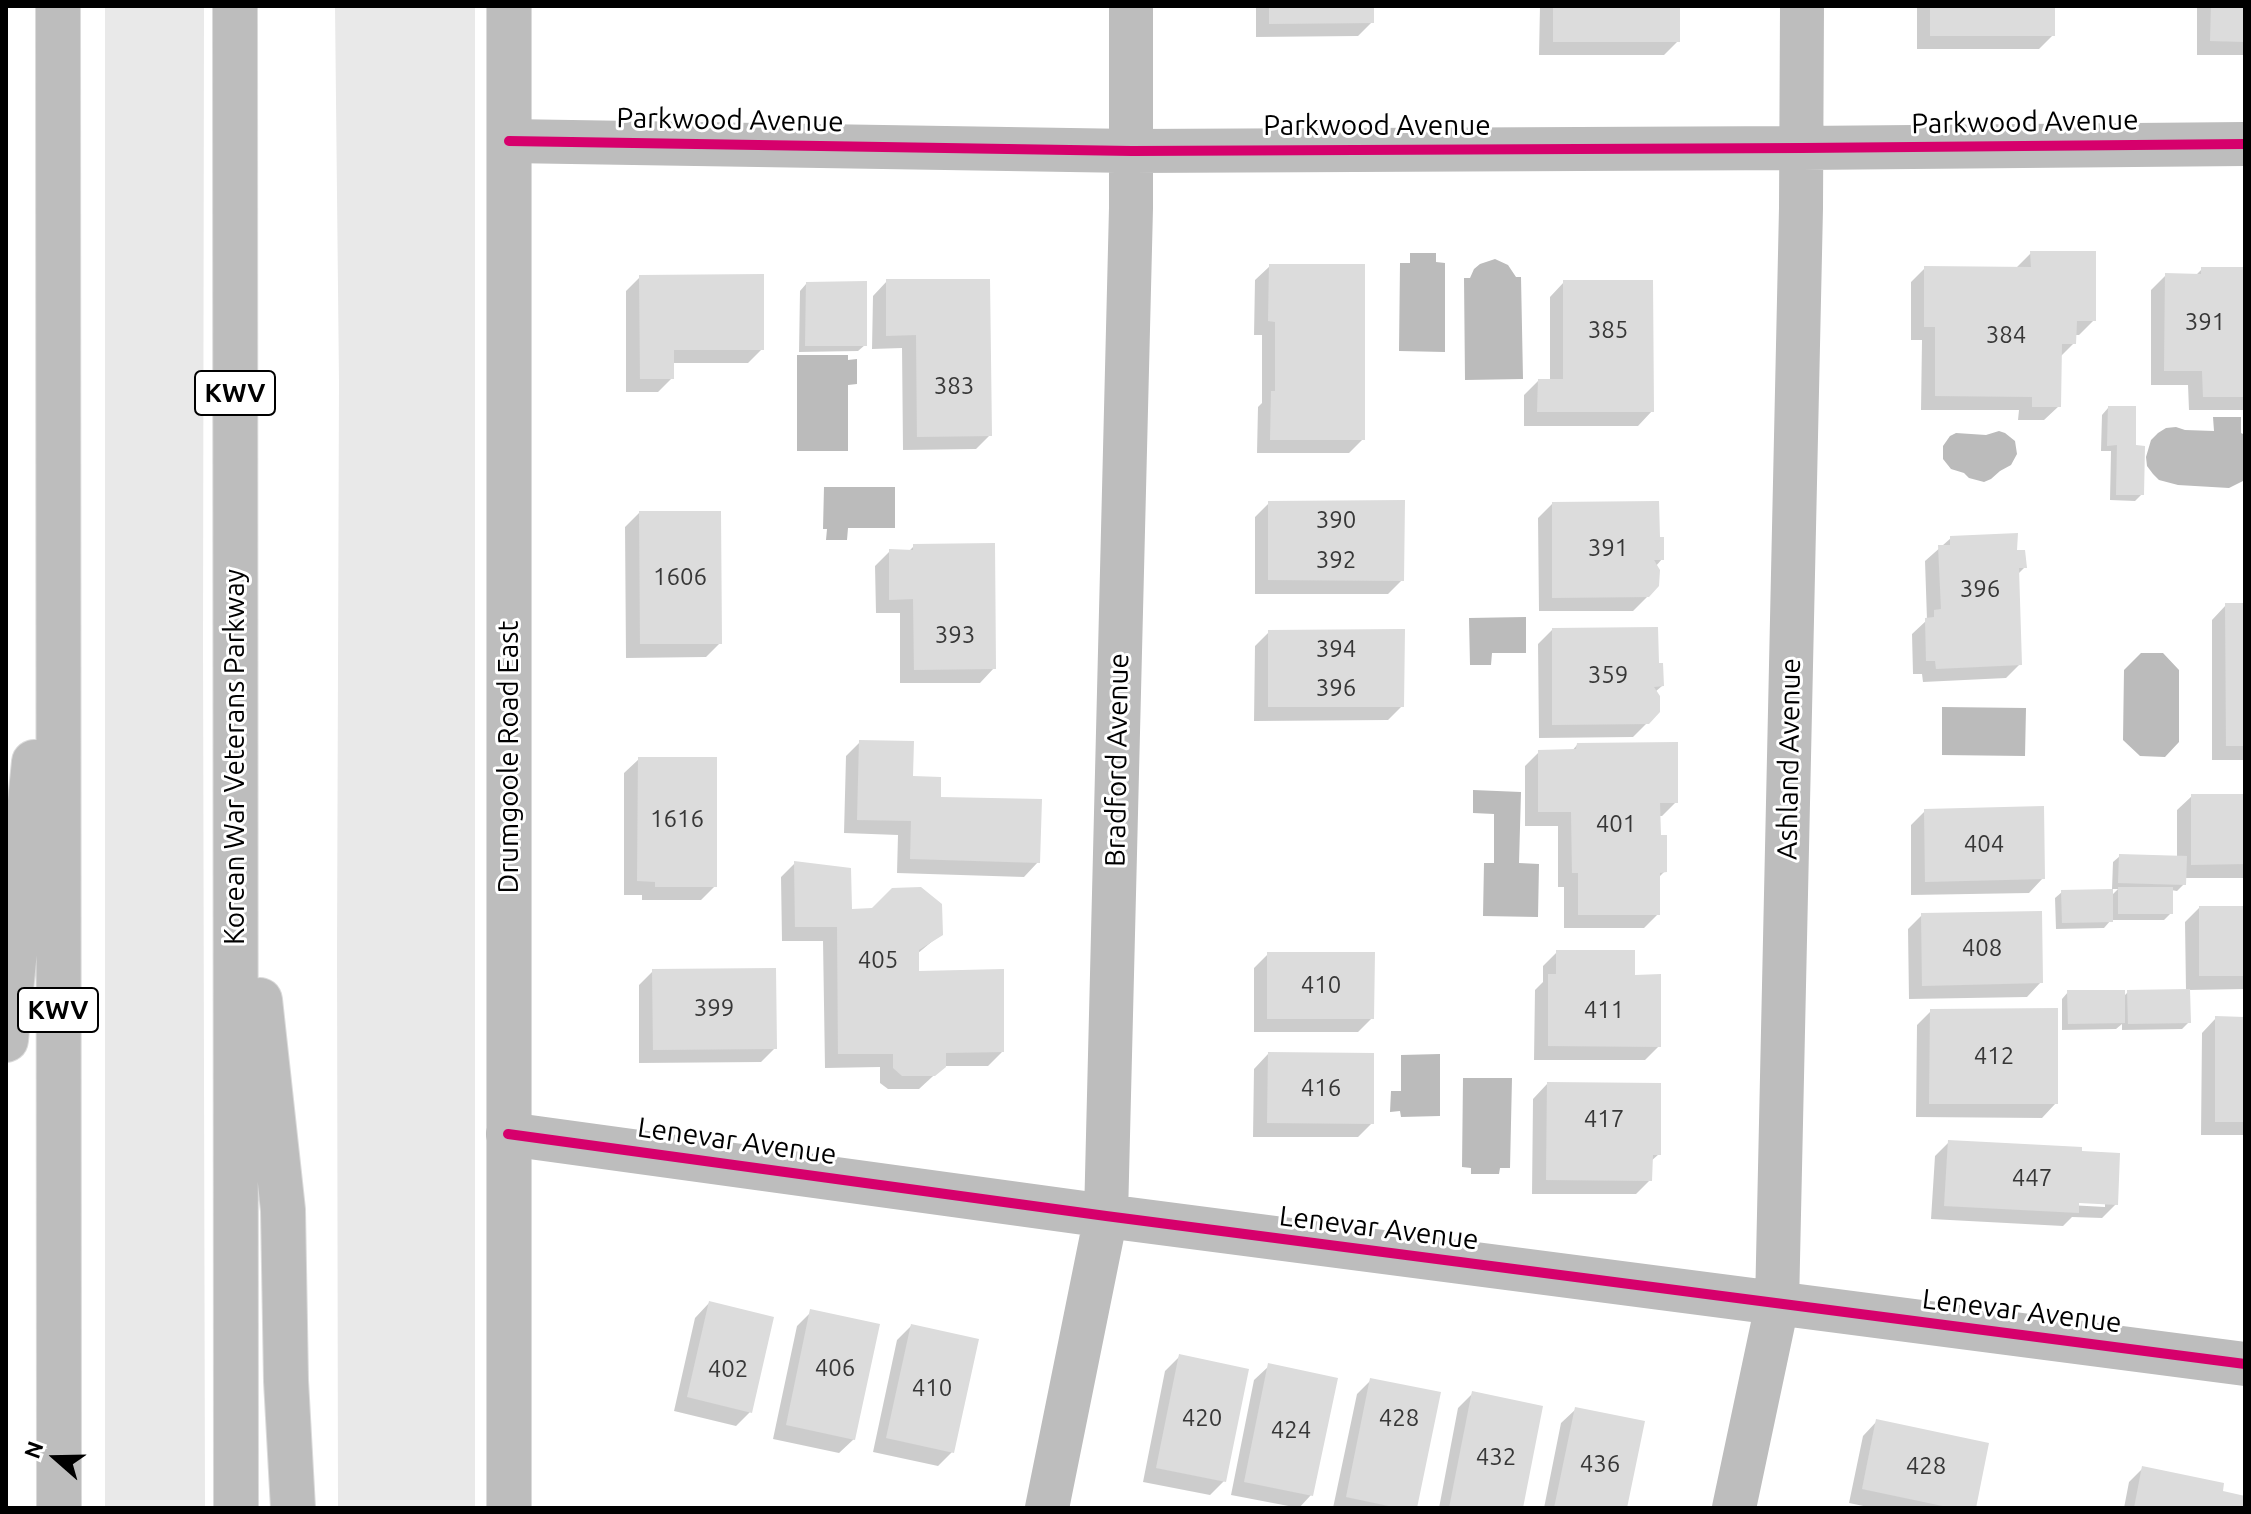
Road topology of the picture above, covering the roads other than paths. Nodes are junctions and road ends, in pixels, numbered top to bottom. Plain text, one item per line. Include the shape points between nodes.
1 (58, 6) edge
2 (235, 6) edge
3 (509, 6) edge
4 (1131, 6) edge
5 (1802, 6) edge
6 (509, 141) junction
7 (2245, 144) edge
8 (1802, 148) junction
9 (1132, 151) junction
10 (58, 513) junction
11 (235, 765) junction
12 (6, 1040) edge
13 (508, 1134) junction
14 (1106, 1216) junction
15 (1777, 1305) junction
16 (2245, 1364) edge
17 (59, 1508) edge
18 (236, 1508) edge
19 (293, 1508) edge
20 (509, 1508) edge
21 (1047, 1508) edge
22 (1734, 1508) edge

1 - 10 main road, KWV
2 - 11 main road, Korean War Veterans Parkway / KWV
3 - 6 main road, Drumgoole Road East
4 - 9 main road, Bradford Avenue
5 - 8 main road, Ashland Avenue
6 - 9 main road, Parkwood Avenue
6 - 13 main road, Drumgoole Road East
7 - 8 main road, Parkwood Avenue
8 - 9 main road, Parkwood Avenue
8 - 15 main road, Ashland Avenue
9 - 14 main road, Bradford Avenue
10 - 12 main road
10 - 17 main road, KWV
11 - 18 main road, Korean War Veterans Parkway / KWV
11 - 19 main road via 283,1210
13 - 14 main road, Lenevar Avenue
13 - 20 main road, Drumgoole Road East
14 - 15 main road, Lenevar Avenue
14 - 21 main road, Bradford Avenue
15 - 16 main road, Lenevar Avenue
15 - 22 main road, Ashland Avenue

